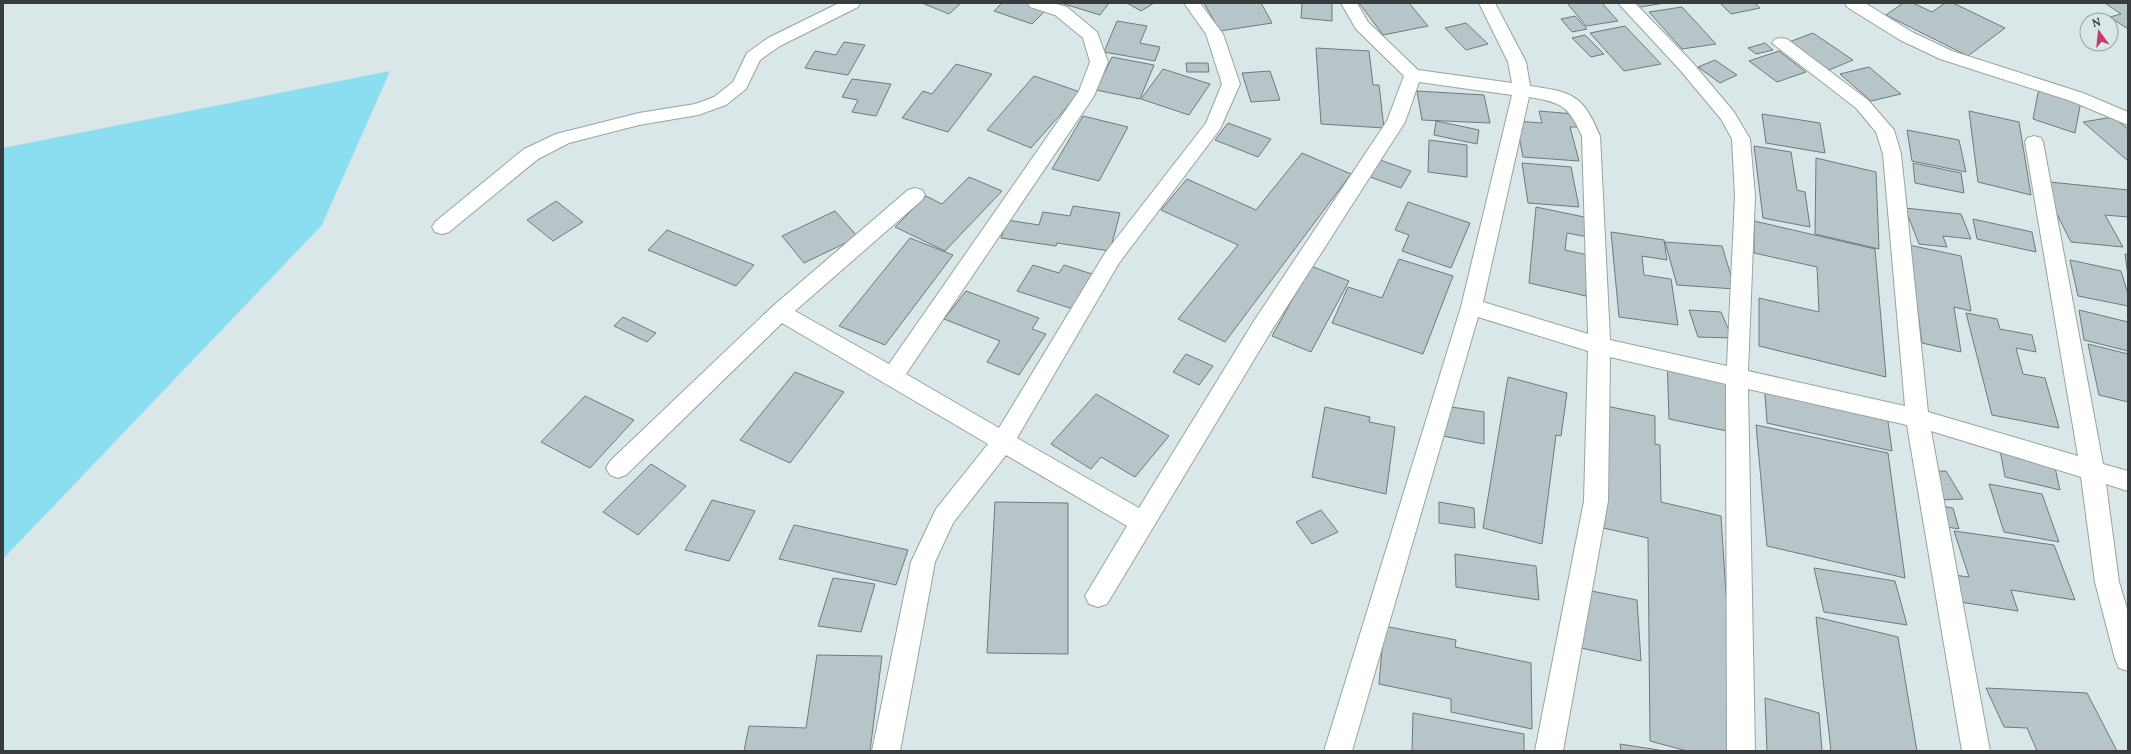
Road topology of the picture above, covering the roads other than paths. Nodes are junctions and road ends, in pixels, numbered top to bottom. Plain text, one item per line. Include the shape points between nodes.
1 (852, 3) edge
2 (1036, 3) edge
3 (1192, 3) edge
4 (1349, 3) edge
5 (1487, 3) edge
6 (1626, 3) edge
7 (1853, 3) edge
8 (1780, 43) dead end
9 (1413, 75) junction
10 (1522, 90) junction
11 (2128, 119) edge
12 (2034, 142) dead end
13 (915, 195) dead end
14 (442, 227) dead end
15 (1471, 307) junction
16 (780, 312) junction
17 (1599, 346) junction
18 (892, 377) junction
19 (1737, 378) junction
20 (1917, 418) junction
21 (1003, 442) junction
22 (618, 468) dead end
23 (2092, 469) junction
24 (2128, 481) edge
25 (1142, 523) junction
26 (1098, 596) dead end
27 (2128, 659) edge
28 (886, 751) edge
29 (1338, 751) edge
30 (1549, 751) edge
31 (1742, 751) edge
32 (1976, 751) edge

1 - 14 street via 774,42 753,57 740,85 720,101 698,109 639,119 563,138 531,154
2 - 18 street via 1061,11 1091,36 1099,62 1088,92
3 - 21 street via 1214,34 1231,84 1214,125 1112,258
4 - 9 street via 1354,18
5 - 10 street via 1517,62
6 - 19 street via 1705,88 1728,116 1742,139 1745,196
7 - 11 street via 1906,36 1946,56 2077,97
8 - 20 street via 1862,104 1885,130 1892,154
9 - 10 street
9 - 25 street via 1396,122 1262,327
10 - 15 street
10 - 17 street via 1556,94 1567,99 1578,108 1591,136
12 - 23 street
13 - 16 street
15 - 17 street
15 - 29 street
16 - 18 street
16 - 22 street
17 - 19 street
17 - 30 street via 1596,501
18 - 21 street
19 - 20 street
19 - 31 street
20 - 23 street
20 - 32 street
21 - 25 street
21 - 28 street via 944,516 923,562
23 - 24 street
23 - 27 street via 2107,582
25 - 26 street

